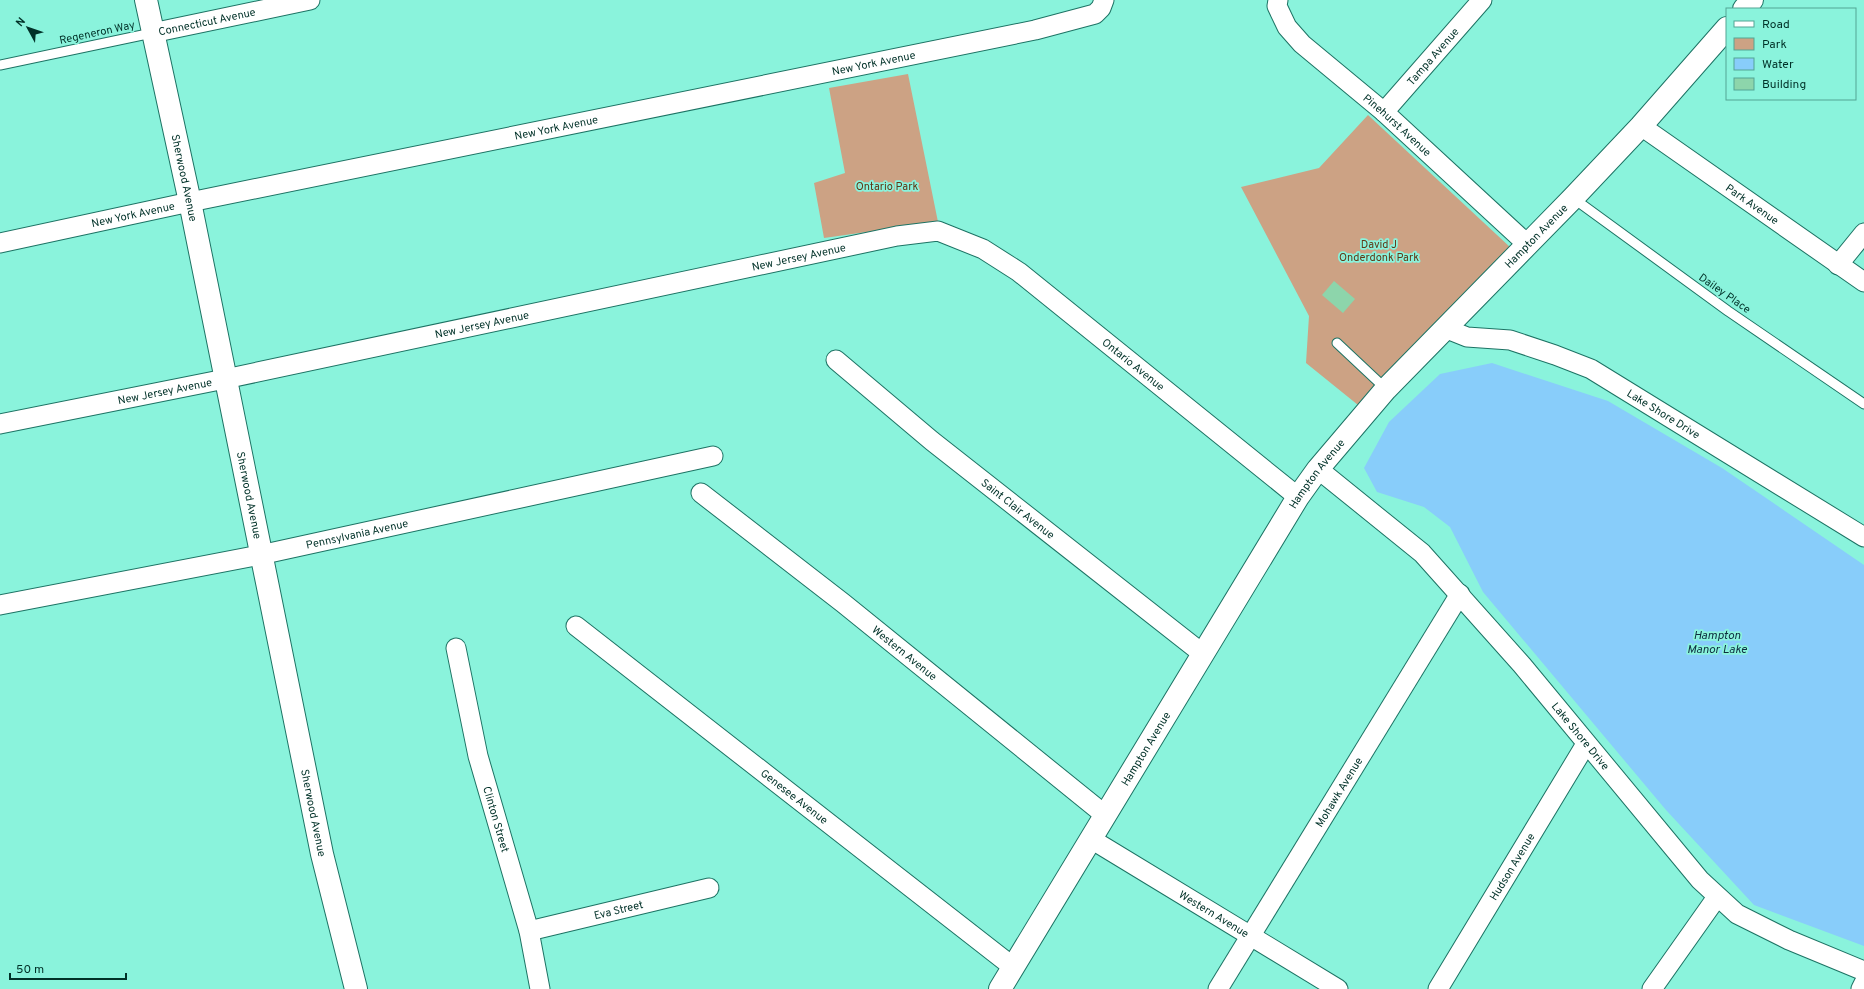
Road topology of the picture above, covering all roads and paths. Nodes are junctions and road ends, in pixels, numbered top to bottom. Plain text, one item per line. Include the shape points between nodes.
1 (146, 0) edge
2 (310, 0) edge
3 (1104, 0) edge
4 (1278, 0) edge
5 (1482, 0) edge
6 (1752, 0) edge
7 (1745, 8) edge
8 (1726, 29) edge
9 (152, 33) junction
10 (0, 65) edge
11 (1384, 112) junction
12 (1641, 126) junction
13 (1573, 198) junction
14 (190, 202) junction
15 (1864, 233) edge
16 (962, 240) joint
17 (0, 243) edge
18 (1527, 244) junction
19 (1838, 265) junction
20 (1864, 282) edge
21 (1447, 329) junction
22 (1337, 343) dead end
23 (836, 360) dead end
24 (225, 379) junction
25 (1386, 389) junction
26 (1864, 404) edge
27 (0, 424) edge
28 (713, 456) dead end
29 (1318, 469) junction
30 (701, 493) dead end
31 (1298, 497) junction
32 (1864, 537) edge
33 (260, 555) junction
34 (1460, 594) junction
35 (0, 605) edge
36 (576, 626) dead end
37 (456, 648) dead end
38 (1203, 654) junction
39 (1586, 744) junction
40 (1105, 815) junction
41 (1090, 839) junction
42 (709, 888) dead end
43 (1717, 897) junction
44 (529, 931) junction
45 (1250, 935) junction
46 (1013, 967) junction
47 (1864, 971) edge
48 (1864, 984) edge
49 (356, 989) edge
50 (540, 989) edge
51 (1000, 989) edge
52 (1218, 989) edge
53 (1338, 989) edge
54 (1438, 989) edge
55 (1652, 989) edge
56 (1861, 989) edge

1 - 9 street, Sherwood Avenue
2 - 9 street, Connecticut Avenue
3 - 14 street, New York Avenue via 1095,14 1035,30
4 - 11 street, Pinehurst Avenue via 1277,6 1287,28
5 - 11 street, Tampa Avenue
6 - 7 street
8 - 12 street, Hampton Avenue
9 - 10 lane, Regeneron Way
9 - 14 street, Sherwood Avenue
11 - 18 street, Pinehurst Avenue
12 - 13 street, Hampton Avenue
12 - 19 street, Park Avenue
13 - 18 street, Hampton Avenue
13 - 26 lane, Dailey Place via 1722,306
14 - 17 street, New York Avenue
14 - 24 street, Sherwood Avenue
15 - 19 street
16 - 24 street, New Jersey Avenue via 938,231 897,236
16 - 31 street, Ontario Avenue via 983,249 1019,272
18 - 21 street, Hampton Avenue
19 - 20 street, Park Avenue
21 - 25 street, Hampton Avenue
21 - 32 street, Lake Shore Drive via 1467,337 1510,340 1590,369
22 - 25 lane
23 - 38 street, Saint Clair Avenue via 932,442
24 - 27 street, New Jersey Avenue
24 - 33 street, Sherwood Avenue
25 - 29 street, Hampton Avenue
28 - 33 street, Pennsylvania Avenue
29 - 31 street, Hampton Avenue
29 - 34 street, Lake Shore Drive via 1422,553
30 - 40 street, Western Avenue
31 - 38 street, Hampton Avenue
33 - 35 street, Pennsylvania Avenue
33 - 49 street, Sherwood Avenue via 322,854
34 - 39 street, Lake Shore Drive
34 - 45 street, Mohawk Avenue
36 - 46 street, Genesee Avenue
37 - 44 street, Clinton Street via 478,756
38 - 40 street, Hampton Avenue
39 - 43 street, Lake Shore Drive
39 - 54 street, Hudson Avenue
40 - 41 street, Hampton Avenue
41 - 45 street, Western Avenue
41 - 46 street, Hampton Avenue
42 - 44 street, Eva Street
43 - 47 street, Lake Shore Drive via 1737,914 1758,925
43 - 55 street
44 - 50 street, Clinton Street
45 - 52 street, Mohawk Avenue
45 - 53 street, Western Avenue
46 - 51 street, Hampton Avenue
48 - 56 street

